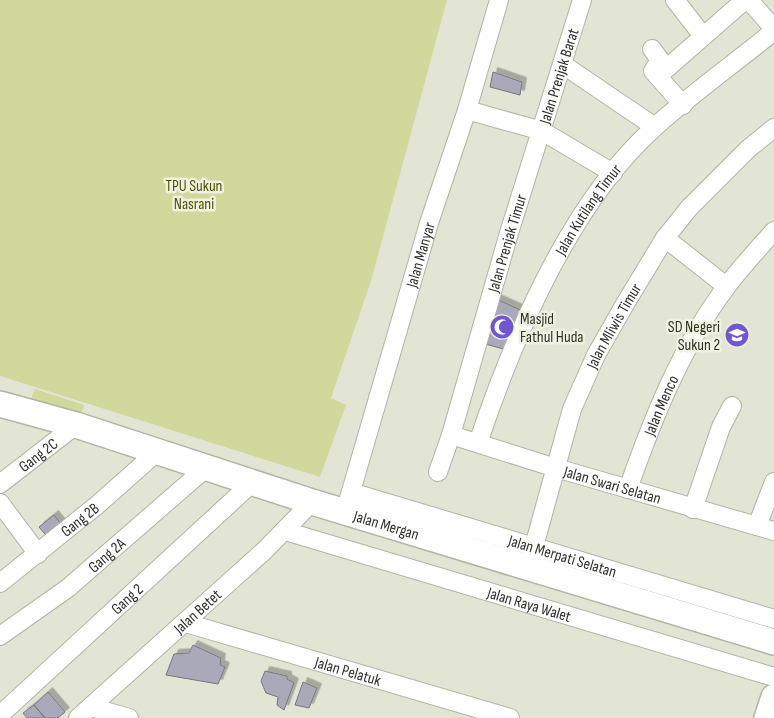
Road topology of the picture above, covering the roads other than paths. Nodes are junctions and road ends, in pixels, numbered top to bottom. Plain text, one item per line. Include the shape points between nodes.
1 (499, 0) edge
2 (582, 0) edge
3 (675, 0) edge
4 (745, 0) edge
5 (749, 0) edge
6 (774, 30) edge
7 (703, 36) junction
8 (652, 50) dead end
9 (562, 64) junction
10 (658, 76) junction
11 (683, 105) junction
12 (467, 110) junction
13 (655, 127) junction
14 (774, 128) edge
15 (542, 131) junction
16 (613, 173) junction
17 (774, 231) edge
18 (665, 238) junction
19 (726, 286) junction
20 (0, 404) edge
21 (732, 406) dead end
22 (76, 425) junction
23 (452, 435) junction
24 (478, 443) junction
25 (157, 452) junction
26 (206, 467) junction
27 (556, 468) junction
28 (438, 472) dead end
29 (253, 482) junction
30 (774, 482) edge
31 (0, 484) edge
32 (628, 489) junction
33 (312, 502) junction
34 (348, 502) junction
35 (0, 503) edge
36 (693, 509) junction
37 (766, 529) edge
38 (285, 531) junction
39 (38, 554) junction
40 (531, 557) junction
41 (0, 583) edge
42 (774, 619) edge
43 (186, 623) junction
44 (0, 636) edge
45 (774, 642) edge
46 (774, 677) edge
47 (774, 697) edge
48 (85, 712) edge
49 (0, 715) edge
50 (129, 718) edge
51 (510, 718) edge
52 (767, 718) edge

1 - 12 street, Jalan Manyar
2 - 9 street, Jalan Prenjak Barat
3 - 7 street
4 - 7 street
5 - 6 street
6 - 11 street, Jalan Kutilang Timur
7 - 10 street
8 - 10 street via 660,60 653,68
9 - 13 street
9 - 15 street, Jalan Prenjak Barat
10 - 11 street
11 - 13 street, Jalan Kutilang Timur
12 - 15 street
12 - 34 street, Jalan Manyar via 429,224
13 - 16 street, Jalan Kutilang Timur
14 - 18 street, Jalan Mliwis Timur via 715,180
15 - 16 street, Jalan Prenjak Barat
15 - 23 street, Jalan Prenjak Timur via 509,233
16 - 24 street, Jalan Kutilang Timur via 564,243 551,268 515,344
17 - 19 street, Jalan Menco
18 - 19 street
18 - 27 street, Jalan Mliwis Timur via 596,355 572,409
19 - 32 street, Jalan Menco via 674,372
20 - 22 street, Jalan Mergan
21 - 36 street
22 - 25 street, Jalan Mergan
22 - 31 street, Gang 2C
23 - 24 street, Jalan Swari Selatan
23 - 28 street, Jalan Prenjak Timur
24 - 27 street, Jalan Swari Selatan
25 - 26 street, Jalan Mergan
25 - 39 street, Gang 2B
26 - 29 street, Jalan Mergan
26 - 44 street, Gang 2A via 68,588
27 - 32 street, Jalan Swari Selatan
27 - 40 street, Jalan Mliwis Timur
29 - 33 street, Jalan Mergan
29 - 49 street, Gang 2
30 - 37 street
32 - 36 street, Jalan Swari Selatan
33 - 34 street, Jalan Mergan
33 - 38 street, Jalan Betet
34 - 40 street, Jalan Mergan
35 - 39 street
36 - 37 street, Jalan Swari Selatan
38 - 43 street, Jalan Betet
38 - 46 street, Jalan Raya Walet
39 - 41 street, Gang 2B
40 - 42 street, Jalan Merpati Selatan
40 - 45 street, Jalan Mergan
43 - 48 street, Jalan Betet
43 - 51 street, Jalan Pelatuk
47 - 52 street
48 - 50 street

